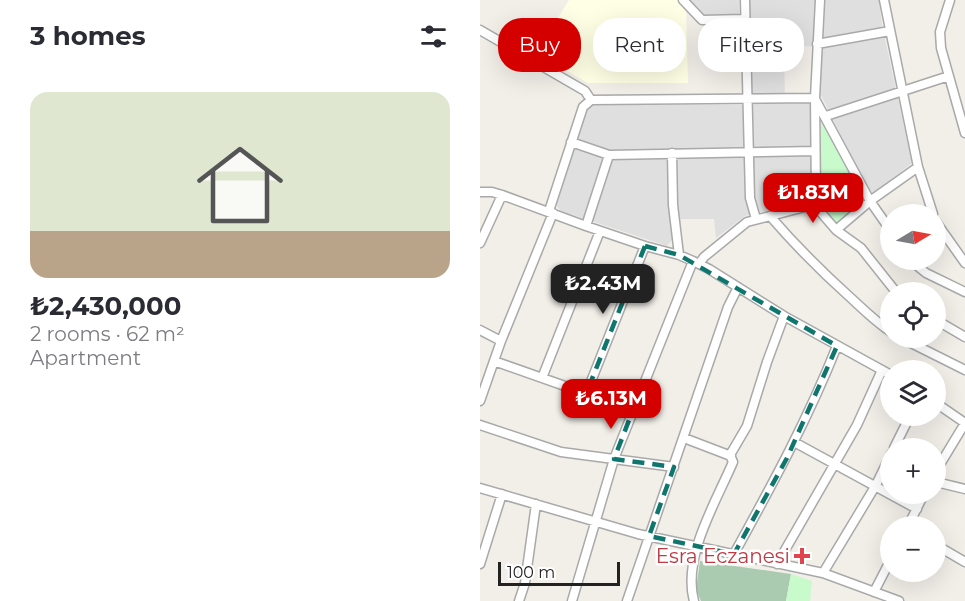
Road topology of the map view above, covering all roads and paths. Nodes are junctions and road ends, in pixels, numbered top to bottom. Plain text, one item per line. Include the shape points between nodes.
1 (683, 0) edge
2 (745, 0) edge
3 (820, 0) edge
4 (884, 0) edge
5 (950, 0) edge
6 (700, 18) edge
7 (745, 18) edge
8 (480, 30) edge
9 (890, 31) junction
10 (817, 44) junction
11 (746, 72) edge
12 (950, 76) junction
13 (903, 90) junction
14 (814, 98) junction
15 (747, 99) junction
16 (591, 100) junction
17 (826, 116) junction
18 (965, 133) edge
19 (571, 142) junction
20 (815, 151) junction
21 (748, 152) junction
22 (672, 153) junction
23 (609, 154) junction
24 (918, 166) junction
25 (480, 192) edge
26 (502, 195) junction
27 (811, 201) junction
28 (870, 201) junction
29 (930, 204) edge
30 (551, 212) junction
31 (880, 215) edge
32 (770, 216) junction
33 (756, 219) junction
34 (586, 226) junction
35 (836, 230) junction
36 (600, 231) junction
37 (946, 236) edge
38 (480, 243) edge
39 (645, 246) junction
40 (679, 255) junction
41 (696, 263) junction
42 (965, 263) edge
43 (922, 270) edge
44 (888, 282) edge
45 (738, 287) junction
46 (965, 292) edge
47 (784, 316) junction
48 (880, 325) edge
49 (946, 326) edge
50 (480, 330) edge
51 (965, 337) edge
52 (501, 341) junction
53 (837, 346) junction
54 (921, 348) edge
55 (494, 361) junction
56 (880, 369) edge
57 (965, 370) edge
58 (880, 374) edge
59 (542, 378) junction
60 (586, 394) junction
61 (480, 401) edge
62 (633, 410) junction
63 (946, 410) edge
64 (480, 425) edge
65 (684, 438) junction
66 (794, 442) junction
67 (946, 454) edge
68 (730, 456) junction
69 (614, 459) junction
70 (836, 464) junction
71 (674, 467) junction
72 (880, 477) edge
73 (946, 484) edge
74 (876, 485) junction
75 (480, 488) edge
76 (965, 489) edge
77 (502, 494) junction
78 (536, 504) junction
79 (919, 504) edge
80 (917, 509) junction
81 (914, 516) edge
82 (595, 522) junction
83 (649, 536) junction
84 (697, 547) junction
85 (946, 550) edge
86 (734, 555) junction
87 (965, 561) edge
88 (480, 564) edge
89 (777, 564) junction
90 (823, 573) junction
91 (880, 580) edge
92 (874, 592) junction
93 (519, 601) edge
94 (572, 601) edge
95 (627, 601) edge
96 (694, 601) edge
97 (899, 601) edge

1 - 6 street
2 - 7 street
3 - 10 street
4 - 9 street
5 - 12 street via 940,32
8 - 16 street via 585,91
9 - 10 street
9 - 13 street
10 - 14 street
11 - 15 street
12 - 13 street
12 - 18 street
13 - 17 street
13 - 24 street
14 - 15 street
14 - 17 street
14 - 20 street
15 - 16 street
15 - 21 street
16 - 19 street via 583,107
17 - 28 street
19 - 23 street
19 - 30 street
20 - 21 street
20 - 27 street via 816,196
21 - 22 street
21 - 33 street via 750,198
22 - 23 street
22 - 40 street
23 - 34 street
24 - 28 street
24 - 29 street
25 - 26 street
26 - 30 street
26 - 38 street
27 - 32 street via 805,207
27 - 35 street
28 - 31 street
28 - 35 street
30 - 34 street
30 - 52 street
32 - 33 street
32 - 48 street via 832,282
33 - 41 street
34 - 36 street
35 - 44 street via 861,248
36 - 39 street
36 - 59 street
37 - 42 street
39 - 40 street
39 - 60 street
40 - 41 street
41 - 45 street
41 - 62 street
43 - 46 street
45 - 47 street
45 - 65 street
47 - 53 street
47 - 68 street via 747,426
49 - 51 street
50 - 52 street
52 - 55 street
53 - 56 street
53 - 66 street
54 - 57 street
55 - 59 street
55 - 61 street
58 - 70 street
59 - 60 street
60 - 62 street
62 - 69 street
63 - 67 street via 965,423
64 - 69 street via 561,452
65 - 68 street
65 - 71 street
66 - 70 street
66 - 86 street
68 - 84 street via 733,462
69 - 71 street
69 - 82 street
70 - 74 street
70 - 89 street
71 - 83 street
72 - 74 street
73 - 76 street
74 - 80 street
74 - 90 street
75 - 77 street
77 - 78 street
77 - 88 street
78 - 82 street
78 - 93 street
79 - 80 street
80 - 81 street
82 - 83 street
82 - 94 street
83 - 84 street
83 - 95 street
84 - 86 street
84 - 96 street via 692,575
85 - 87 street
86 - 89 street
89 - 90 street
90 - 92 street
91 - 92 street
92 - 97 street

